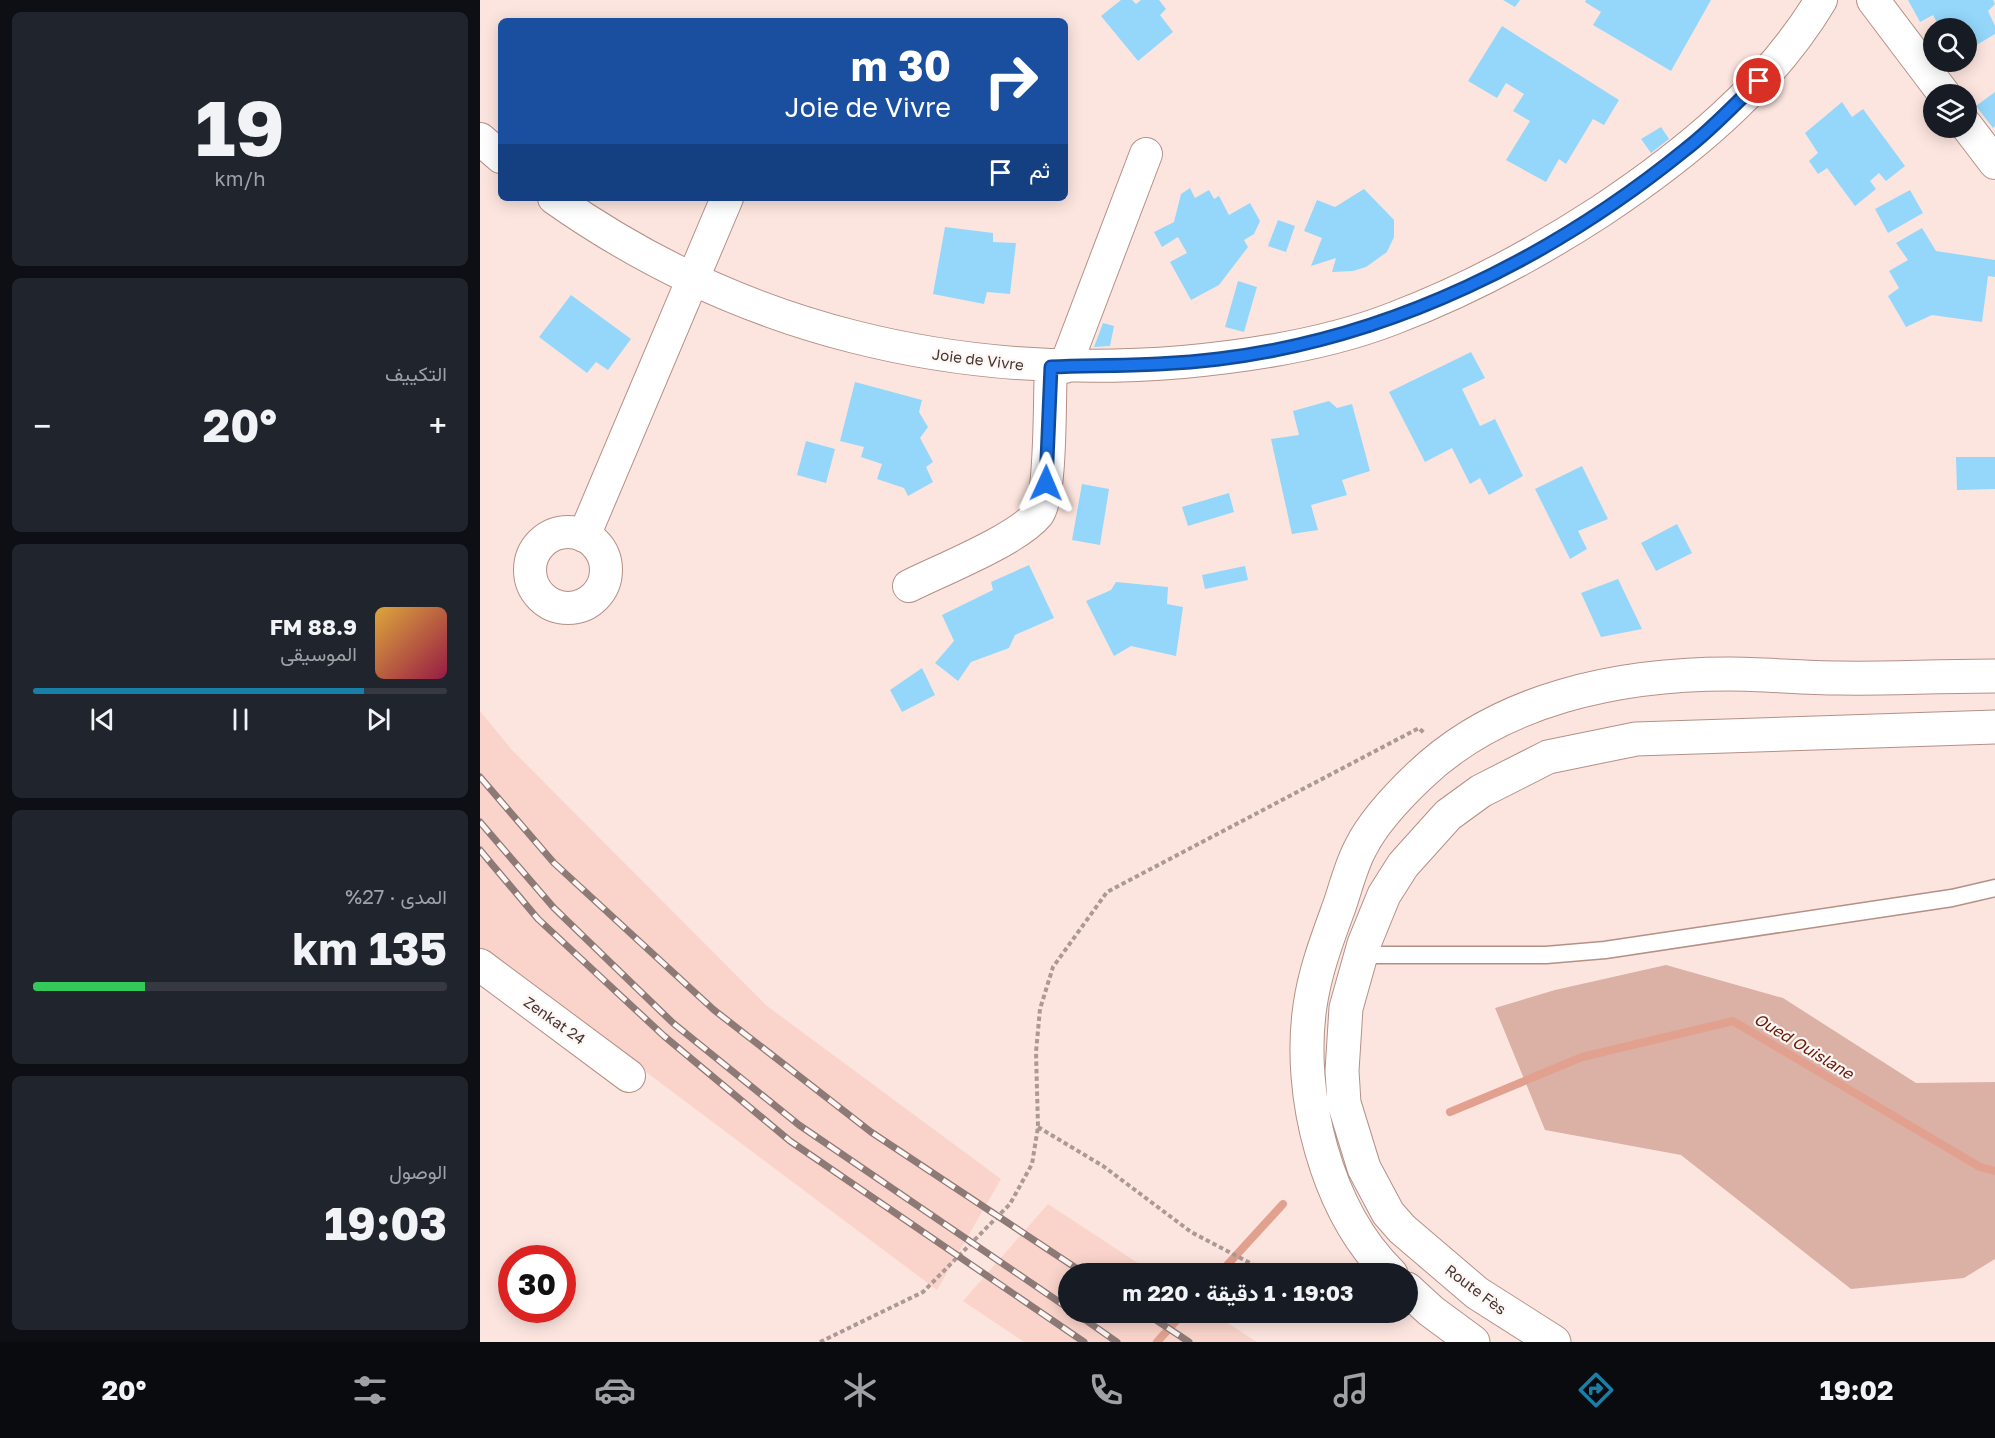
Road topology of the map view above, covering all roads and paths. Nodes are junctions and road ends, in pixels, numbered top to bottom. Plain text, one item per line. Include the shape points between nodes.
1 (1821, 0) edge
2 (1873, 0) edge
3 (1936, 84) edge
4 (1976, 138) edge
5 (480, 139) edge
6 (498, 154) edge
7 (1146, 154) dead end
8 (1995, 163) edge
9 (558, 201) edge
10 (727, 201) edge
11 (693, 278) junction
12 (1058, 367) junction
13 (584, 536) dead end
14 (909, 586) dead end
15 (1995, 676) edge
16 (1995, 727) edge
17 (1443, 753) junction
18 (1995, 888) edge
19 (1360, 955) junction
20 (480, 965) edge
21 (629, 1076) dead end
22 (1038, 1127) junction
23 (1250, 1263) edge
24 (1380, 1263) edge
25 (1418, 1299) edge
26 (820, 1342) edge
27 (1473, 1342) edge
28 (1554, 1342) edge

1 - 12 street, Joie de Vivre via 1801,34 1769,71 1687,148 1586,220 1478,283 1390,321 1271,350 1138,366
2 - 3 street
4 - 8 street
5 - 6 street
7 - 12 street
9 - 11 street, Joie de Vivre via 587,222
10 - 11 street
11 - 12 street, Joie de Vivre via 790,319 884,345 934,355
11 - 13 street
12 - 14 street via 1046,483 1039,513 1022,528
15 - 17 main road via 1839,678 1728,674 1617,682 1490,723
16 - 19 main road, Route Fès via 1636,740 1548,757 1481,791 1448,815 1403,865 1384,895
17 - 22 path via 1419,729 1107,892 1053,967 1040,1009 1036,1052
17 - 24 main road via 1397,797 1361,846 1323,950 1306,1031 1311,1110 1322,1152 1338,1195
18 - 19 lane via 1802,922 1605,950 1546,955
19 - 28 main road, Route Fès via 1346,1008 1342,1051 1344,1103 1364,1168 1402,1229 1477,1293
20 - 21 street, Zenkat 24
22 - 23 path via 1103,1166 1191,1232
22 - 26 path via 1032,1164 1010,1204 923,1292
25 - 27 main road

